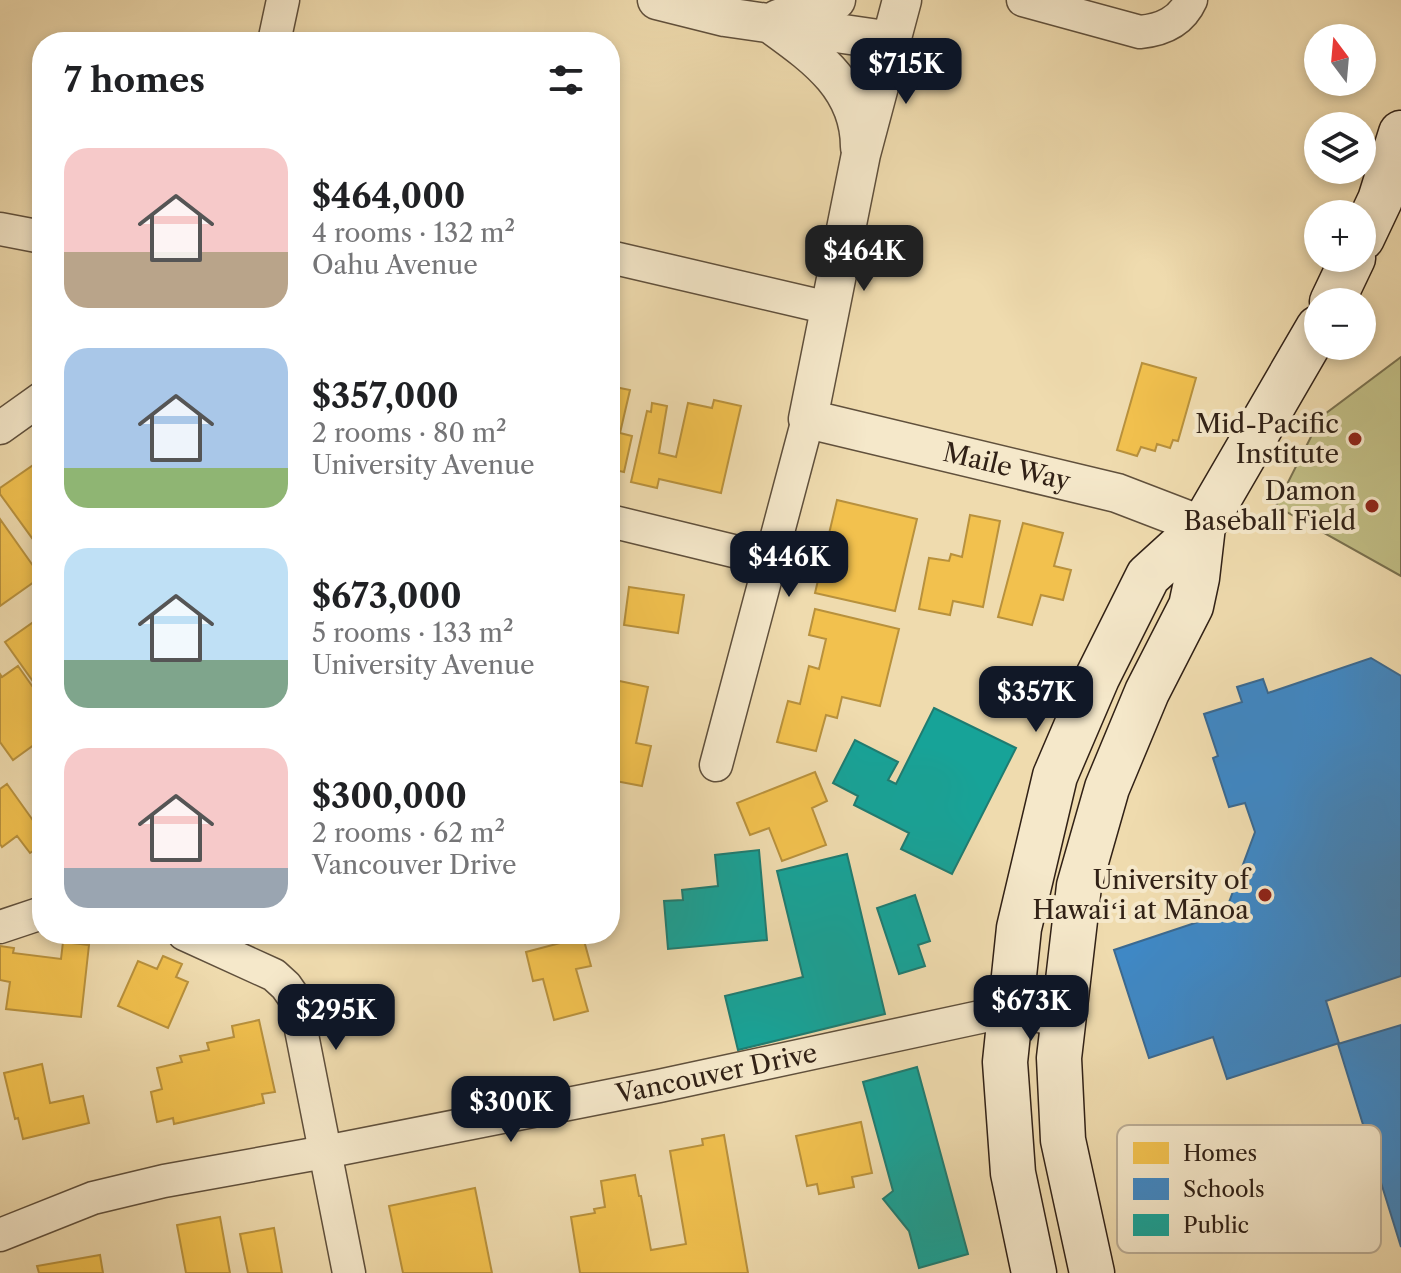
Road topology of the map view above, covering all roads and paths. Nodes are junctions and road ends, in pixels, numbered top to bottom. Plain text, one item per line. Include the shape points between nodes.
1 (283, 0) edge
2 (657, 0) edge
3 (836, 0) edge
4 (902, 0) edge
5 (1023, 0) edge
6 (1191, 0) edge
7 (768, 22) junction
8 (276, 32) edge
9 (892, 41) junction
10 (1401, 133) edge
11 (861, 154) junction
12 (1376, 208) edge
13 (0, 229) edge
14 (32, 235) edge
15 (620, 259) edge
16 (829, 308) junction
17 (1304, 352) edge
18 (32, 405) edge
19 (808, 419) junction
20 (0, 428) edge
21 (620, 523) edge
22 (1203, 526) junction
23 (771, 557) junction
24 (716, 765) dead end
25 (32, 916) edge
26 (0, 927) edge
27 (206, 944) edge
28 (1008, 1011) junction
29 (1062, 1020) junction
30 (325, 1152) junction
31 (0, 1235) edge
32 (349, 1273) edge
33 (1034, 1273) edge
34 (1092, 1273) edge

1 - 8 street
2 - 7 street
3 - 7 street
4 - 9 street
5 - 6 street via 1140,32 1170,24
7 - 9 street
7 - 11 street via 817,57 841,86 857,120
9 - 11 street
10 - 12 main road
11 - 16 street
13 - 14 street
15 - 16 street
16 - 19 street
17 - 22 main road
18 - 20 street
19 - 22 street, Maile Way via 1117,493
19 - 23 street
21 - 23 street
22 - 28 main road via 1148,576 1055,776 1019,928
22 - 29 main road via 1191,606 1107,788 1079,886
23 - 24 street
25 - 26 street
27 - 30 street via 267,971 291,992 300,1015
28 - 29 street, Vancouver Drive
28 - 30 street, Vancouver Drive
28 - 33 main road via 1005,1062 1013,1173
29 - 34 main road via 1063,1140
30 - 31 street, Vancouver Drive via 93,1198
30 - 32 street

